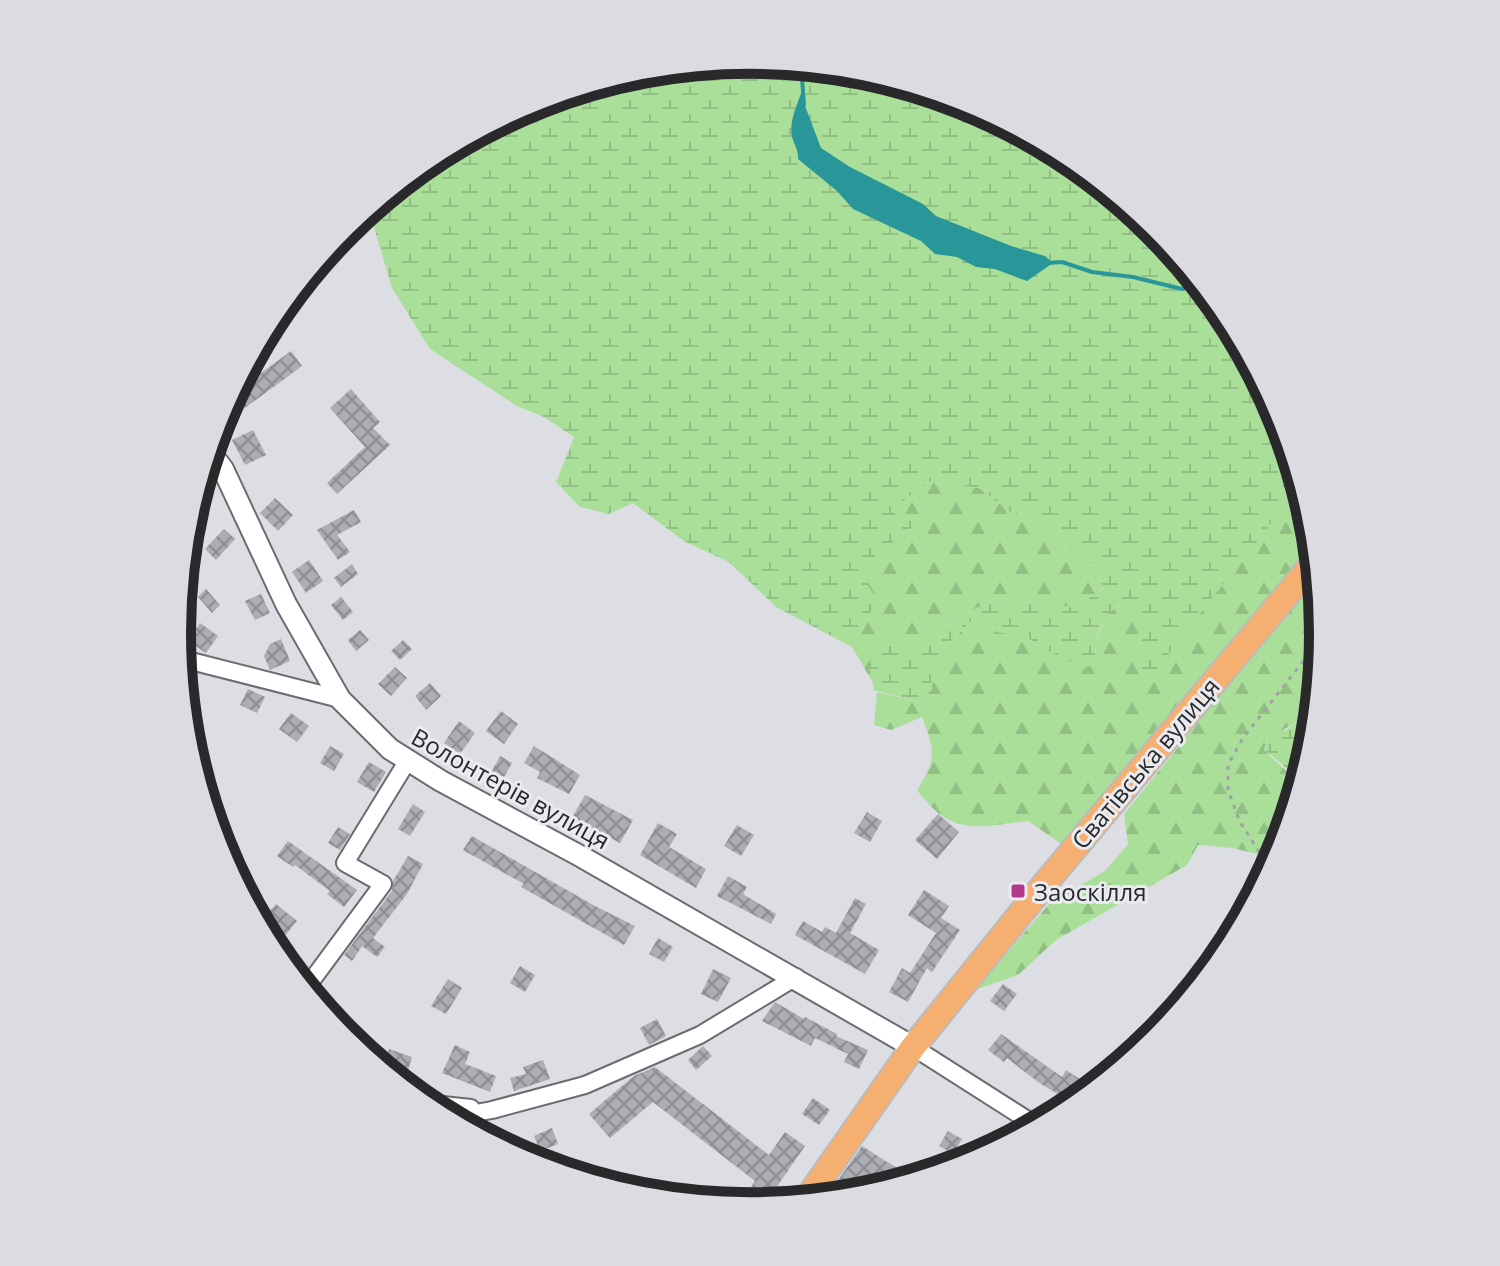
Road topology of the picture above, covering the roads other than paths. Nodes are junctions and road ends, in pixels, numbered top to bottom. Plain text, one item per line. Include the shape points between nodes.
1 (218, 463) edge
2 (1305, 573) edge
3 (192, 661) edge
4 (340, 699) junction
5 (408, 760) junction
6 (796, 977) junction
7 (312, 980) dead end
8 (913, 1047) junction
9 (452, 1106) edge
10 (492, 1110) junction
11 (466, 1115) edge
12 (1026, 1119) edge
13 (814, 1188) edge

1 - 4 street, Волонтерів вулиця via 286,604
2 - 8 main road, Сватівська вулиця
3 - 4 street
4 - 5 street, Волонтерів вулиця
5 - 6 street, Волонтерів вулиця
5 - 7 street via 345,863 383,884
6 - 8 street, Волонтерів вулиця
6 - 10 street via 700,1035 585,1085
8 - 12 street
8 - 13 main road, Сватівська вулиця
9 - 10 street
10 - 11 street

